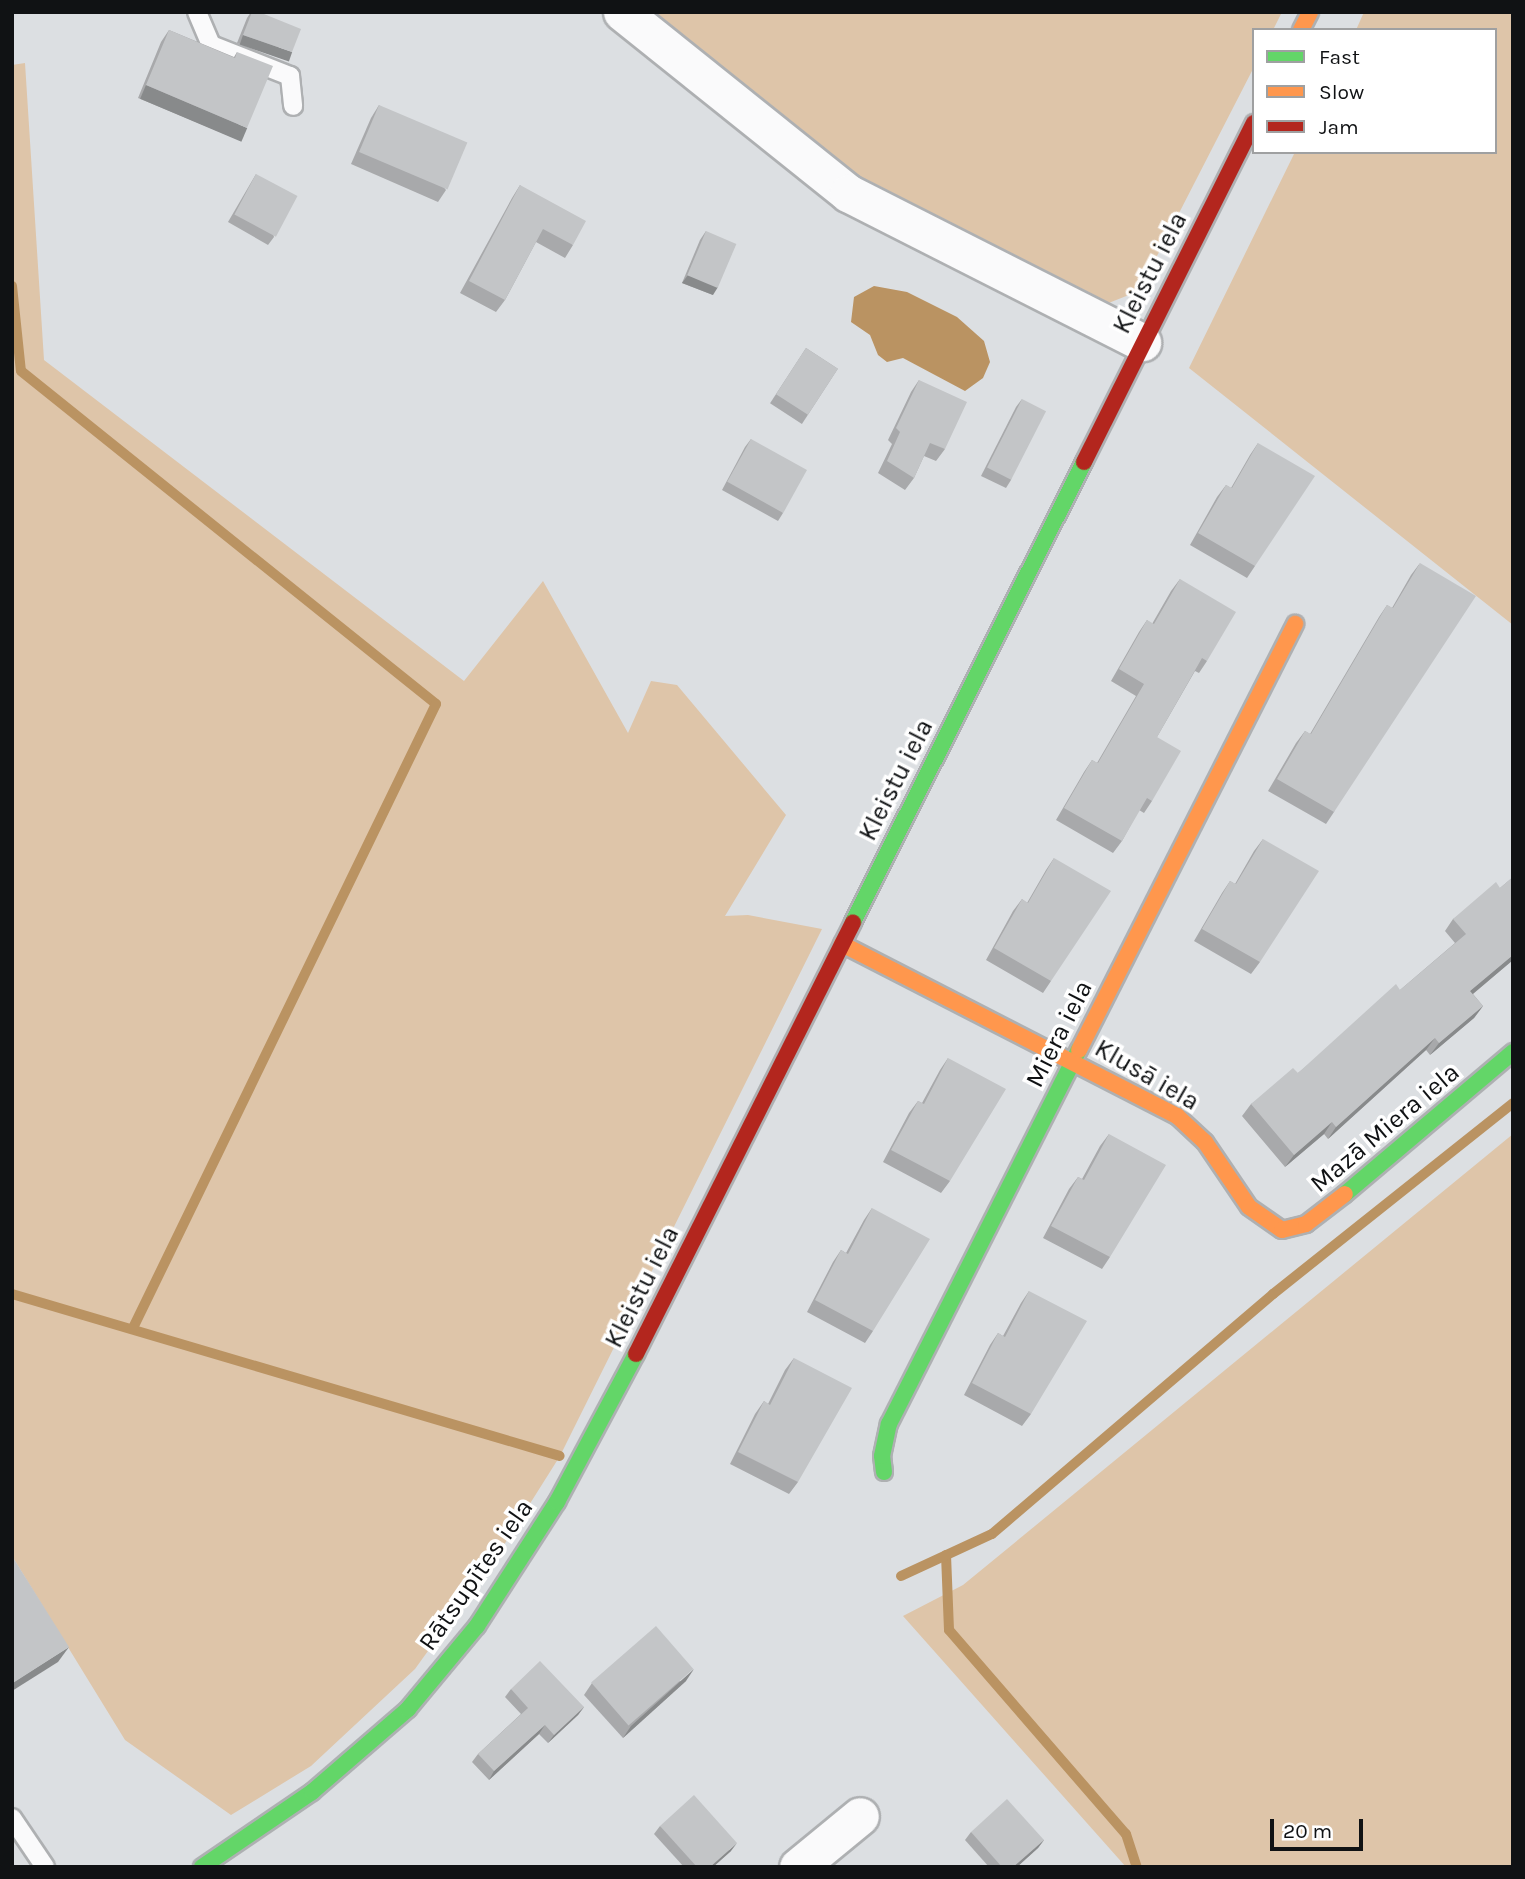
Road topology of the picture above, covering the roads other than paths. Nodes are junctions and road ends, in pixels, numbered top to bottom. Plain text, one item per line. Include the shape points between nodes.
1 (197, 12) edge
2 (622, 12) edge
3 (1310, 12) edge
4 (1302, 28) edge
5 (293, 106) dead end
6 (1252, 127) edge
7 (1142, 342) junction
8 (1295, 624) dead end
9 (842, 944) junction
10 (1513, 1052) edge
11 (1073, 1061) junction
12 (1282, 1230) joint
13 (580, 1458) joint
14 (884, 1472) dead end
15 (860, 1816) dead end
16 (12, 1818) edge
17 (45, 1867) edge
18 (202, 1867) edge
19 (798, 1867) edge

1 - 5 lane via 211,45 290,76
2 - 7 street via 848,193
3 - 4 street
6 - 7 street, Kleistu iela
7 - 9 street, Kleistu iela
8 - 11 street, Miera iela
9 - 11 street, Klusā iela
9 - 13 street, Kleistu iela
10 - 12 street, Mazā Miera iela via 1322,1214
11 - 12 street, Klusā iela via 1177,1116 1205,1142 1249,1207
11 - 14 street, Miera iela via 889,1424 882,1456
13 - 18 street, Rātsupītes iela via 477,1626 408,1709 312,1792
15 - 19 street
16 - 17 lane

